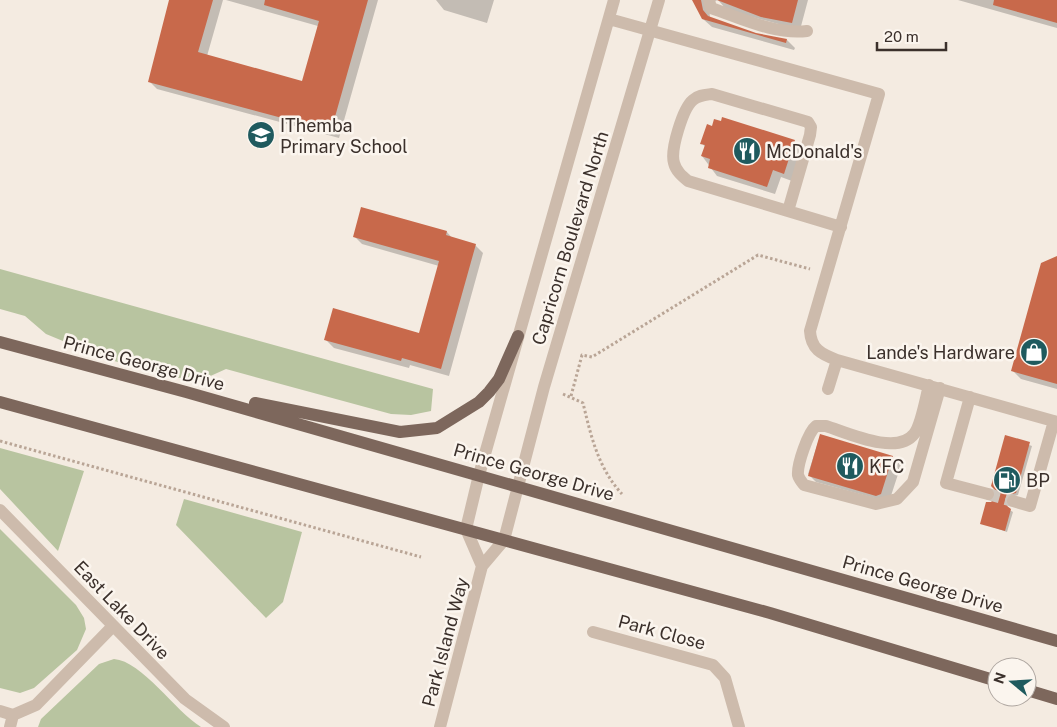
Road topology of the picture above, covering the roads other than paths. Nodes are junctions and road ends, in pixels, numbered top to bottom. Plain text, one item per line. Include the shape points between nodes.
1 (614, 0) edge
2 (659, 0) edge
3 (709, 0) edge
4 (609, 19) junction
5 (650, 30) junction
6 (807, 31) dead end
7 (788, 210) junction
8 (841, 227) junction
9 (518, 336) junction
10 (0, 342) edge
11 (837, 360) junction
12 (935, 387) junction
13 (828, 389) dead end
14 (186, 392) junction
15 (970, 397) junction
16 (0, 402) edge
17 (1055, 422) edge
18 (479, 475) junction
19 (518, 486) junction
20 (988, 494) tunnel mouth
21 (1014, 501) tunnel mouth
22 (0, 510) edge
23 (466, 529) junction
24 (504, 540) junction
25 (482, 566) junction
26 (113, 626) junction
27 (593, 632) dead end
28 (1057, 641) edge
29 (987, 678) edge
30 (1037, 693) edge
31 (1057, 700) edge
32 (0, 711) edge
33 (12, 721) edge
34 (224, 727) edge
35 (440, 727) edge
36 (739, 727) edge

1 - 4 street, Capricorn Boulevard North
2 - 5 street, Capricorn Boulevard North
3 - 6 street via 711,8 756,23 797,32
4 - 5 street
4 - 9 street, Capricorn Boulevard North
5 - 8 street via 879,94
5 - 19 street, Capricorn Boulevard North
7 - 7 street via 688,181 681,176 673,162 673,150 686,108 692,100 712,94 808,122 810,135
7 - 8 street
8 - 11 street via 810,331 817,350
9 - 14 main road via 499,380 479,402 447,424 418,432 379,430
9 - 18 street, Capricorn Boulevard North
10 - 14 main road, Prince George Drive
11 - 12 street
11 - 13 street
12 - 12 street via 913,482 897,499 876,504 804,485 800,480 799,466 808,435 816,426 888,444 902,442 916,433
12 - 15 street
14 - 18 main road, Prince George Drive
15 - 17 street
15 - 20 street via 946,482
16 - 23 main road
17 - 21 street via 1030,506
18 - 19 main road, Prince George Drive
18 - 23 street, Capricorn Boulevard North
19 - 24 street, Capricorn Boulevard North
19 - 28 main road, Prince George Drive
22 - 26 street, East Lake Drive
23 - 24 main road
23 - 25 street, Park Island Way
24 - 25 street, Park Island Way
24 - 29 main road via 770,612
25 - 35 street, Park Island Way
26 - 33 street via 36,705
26 - 34 street, East Lake Drive via 185,699
27 - 36 street, Park Close via 713,665 725,678
30 - 31 main road
32 - 33 street

